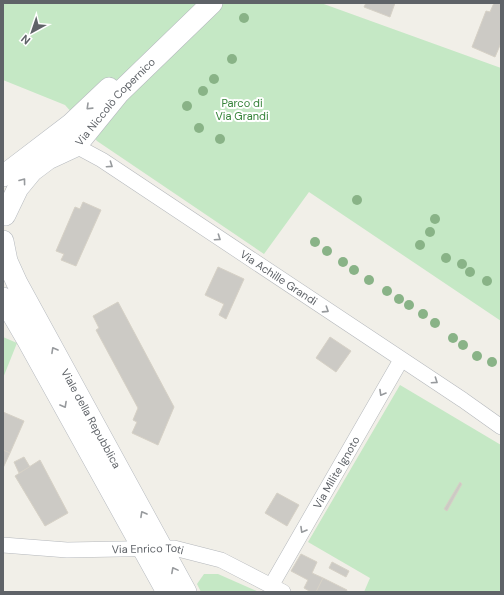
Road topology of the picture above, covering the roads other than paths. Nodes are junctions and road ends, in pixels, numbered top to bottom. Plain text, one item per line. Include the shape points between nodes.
1 (198, 3) edge
2 (212, 3) edge
3 (71, 124) junction
4 (76, 146) junction
5 (3, 176) edge
6 (4, 219) edge
7 (3, 241) edge
8 (3, 298) edge
9 (401, 360) junction
10 (501, 427) edge
11 (4, 548) edge
12 (153, 548) junction
13 (277, 589) edge
14 (167, 592) edge
15 (186, 592) edge

1 -> 3 main road, Via Niccolò Copernico
2 - 4 main road, Via Niccolò Copernico via 119,93
3 - 4 street via 66,132
3 - 5 main road, Via Niccolò Copernico
6 -> 4 main road, Via Niccolò Copernico via 18,188 32,170
4 -> 9 street, Via Achille Grandi via 102,160
12 -> 7 main road, Viale della Repubblica via 150,526 17,283 7,261
8 -> 12 main road, Viale della Repubblica
9 -> 10 street, Via Achille Grandi
9 -> 13 street, Via Milite Ignoto
11 - 12 street, Via Enrico Toti
12 - 13 street, Via Enrico Toti via 187,550 221,560
12 - 14 main road, Viale della Repubblica
15 -> 12 main road, Viale della Repubblica

